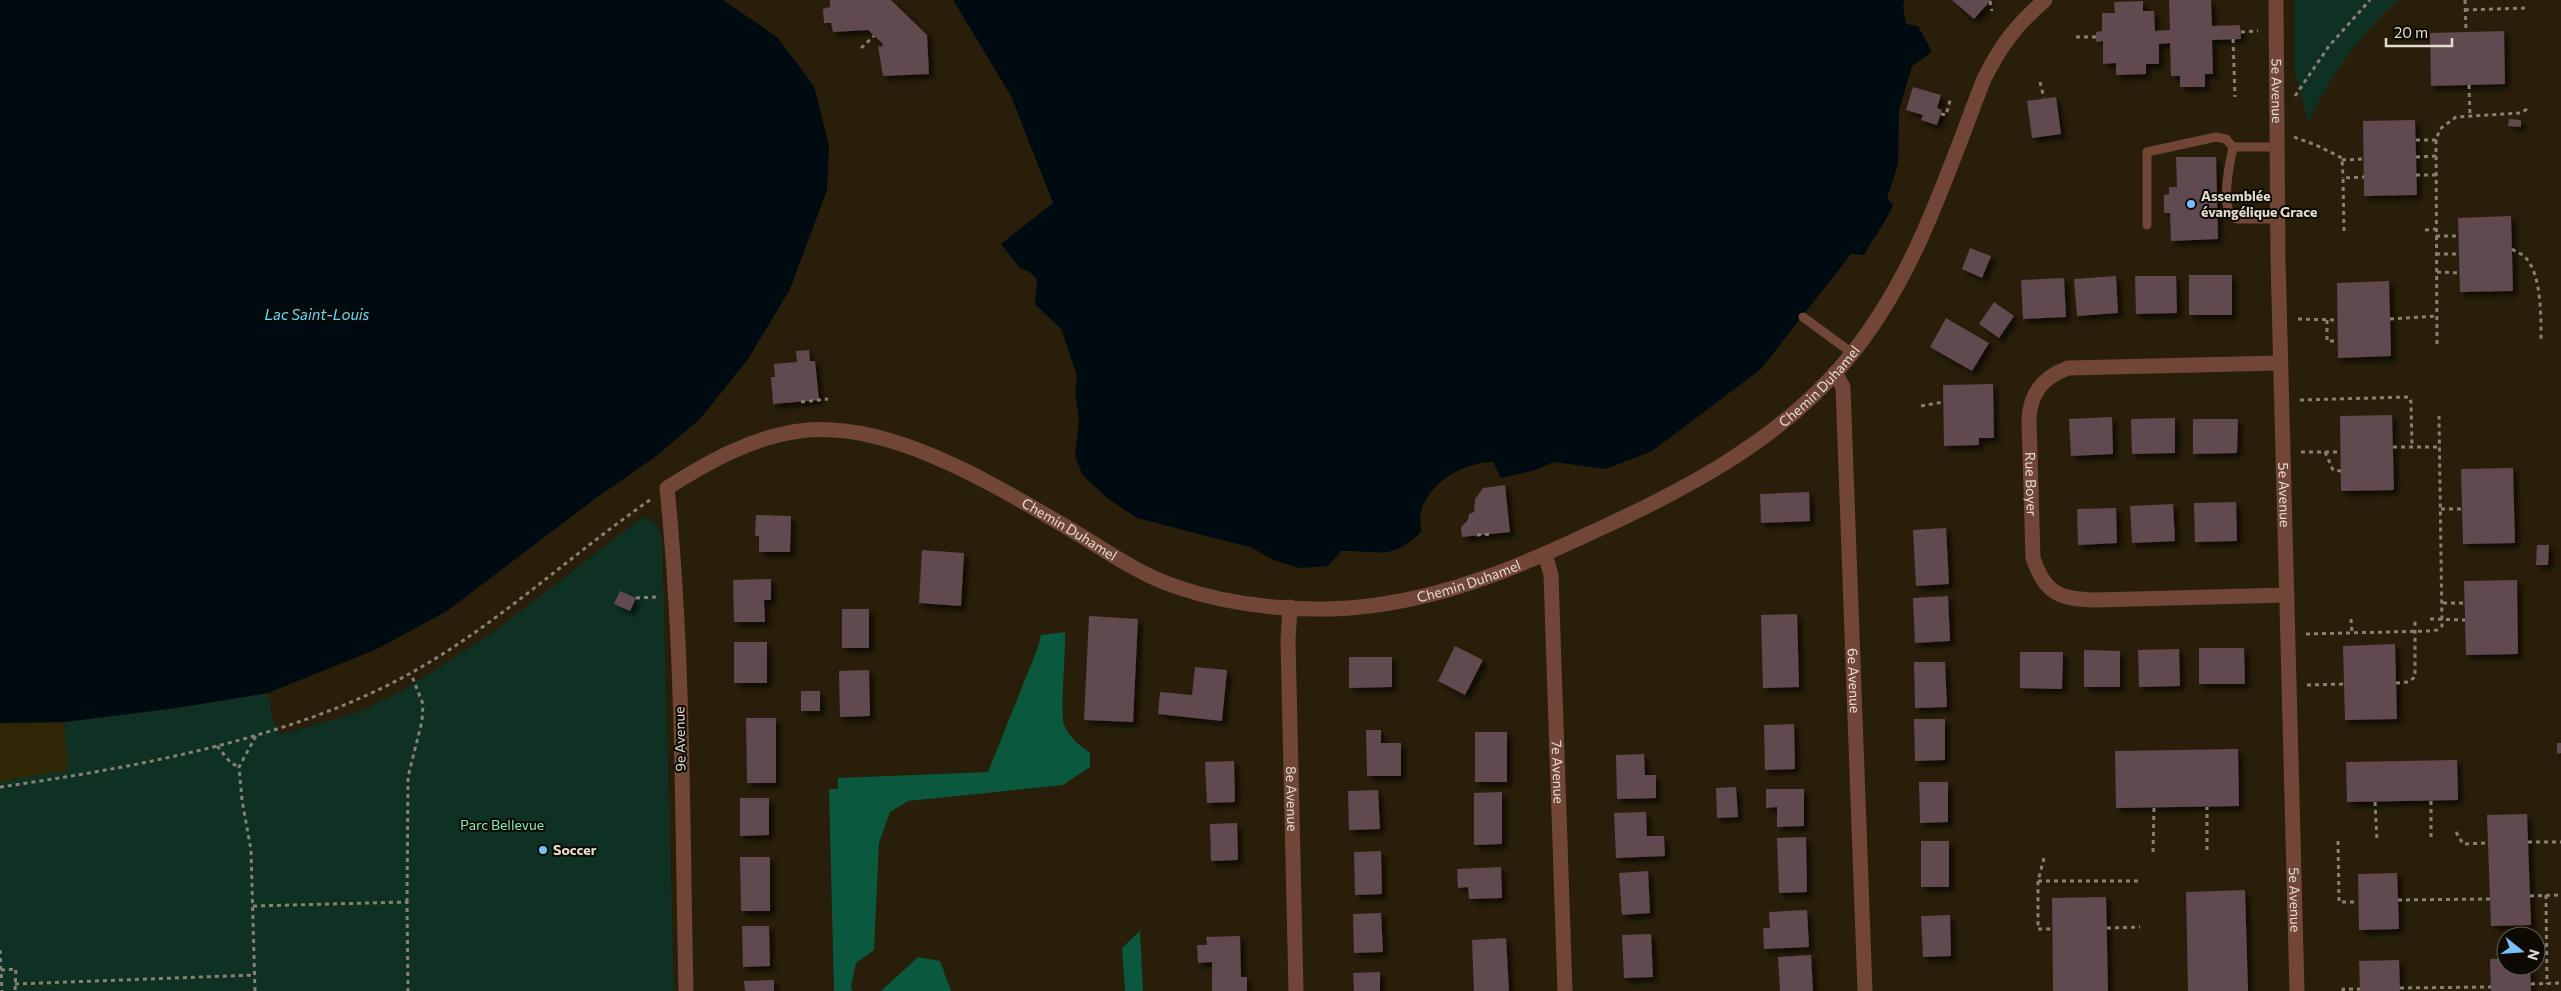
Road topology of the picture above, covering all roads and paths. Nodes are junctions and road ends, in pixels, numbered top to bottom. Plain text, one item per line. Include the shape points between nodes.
1 (2045, 0) edge
2 (2276, 0) edge
3 (2370, 0) edge
4 (2465, 0) edge
5 (1990, 1) dead end
6 (2526, 8) dead end
7 (2465, 10) junction
8 (1992, 11) dead end
9 (2266, 31) dead end
10 (2241, 32) dead end
11 (2466, 32) dead end
12 (874, 36) dead end
13 (2096, 36) dead end
14 (2076, 37) dead end
15 (2233, 39) dead end
16 (861, 48) dead end
17 (2040, 82) dead end
18 (2469, 85) dead end
19 (1952, 97) dead end
20 (2235, 97) dead end
21 (2044, 98) dead end
22 (2294, 98) dead end
23 (2530, 107) dead end
24 (1941, 114) dead end
25 (2470, 117) junction
26 (2278, 140) junction
27 (2416, 140) dead end
28 (2436, 140) junction
29 (2233, 147) junction
30 (2416, 156) dead end
31 (2436, 156) junction
32 (2364, 159) dead end
33 (2342, 160) junction
34 (2416, 175) dead end
35 (2436, 175) junction
36 (2364, 177) dead end
37 (2343, 178) junction
38 (2277, 219) junction
39 (2146, 225) dead end
40 (2436, 229) junction
41 (2425, 230) dead end
42 (2344, 231) dead end
43 (2436, 236) junction
44 (2459, 236) dead end
45 (2512, 249) dead end
46 (2436, 254) junction
47 (2459, 254) dead end
48 (2437, 272) junction
49 (2460, 273) dead end
50 (2437, 316) junction
51 (1803, 317) dead end
52 (2279, 319) junction
53 (2390, 319) dead end
54 (2327, 320) junction
55 (2338, 320) dead end
56 (2338, 341) dead end
57 (2541, 341) dead end
58 (2437, 344) dead end
59 (1852, 353) junction
60 (2280, 363) junction
61 (1835, 373) junction
62 (828, 399) dead end
63 (2282, 400) junction
64 (801, 402) dead end
65 (1943, 402) dead end
66 (1921, 406) dead end
67 (2439, 416) dead end
68 (2393, 447) dead end
69 (2412, 447) junction
70 (2440, 447) junction
71 (2325, 452) junction
72 (2340, 452) dead end
73 (2283, 453) junction
74 (2341, 471) dead end
75 (668, 488) joint
76 (650, 500) dead end
77 (2441, 509) junction
78 (2462, 509) dead end
79 (1492, 534) dead end
80 (1477, 535) dead end
81 (1545, 554) junction
82 (2287, 595) junction
83 (2443, 603) junction
84 (2464, 603) dead end
85 (1290, 607) junction
86 (2351, 619) dead end
87 (2415, 619) dead end
88 (2430, 619) dead end
89 (2465, 620) dead end
90 (2444, 621) junction
91 (2416, 631) junction
92 (2352, 633) junction
93 (2288, 634) junction
94 (410, 674) junction
95 (2396, 683) dead end
96 (2289, 684) junction
97 (2344, 684) dead end
98 (257, 734) junction
99 (216, 746) junction
100 (239, 767) junction
101 (0, 787) edge
102 (2431, 801) dead end
103 (2375, 802) dead end
104 (2207, 806) dead end
105 (2154, 807) dead end
106 (2456, 832) dead end
107 (2431, 839) dead end
108 (2377, 840) dead end
109 (2338, 841) dead end
110 (2528, 842) dead end
111 (2561, 842) edge
112 (2488, 843) dead end
113 (2207, 850) dead end
114 (2153, 852) dead end
115 (2044, 858) dead end
116 (2038, 881) junction
117 (2140, 881) dead end
118 (2546, 895) junction
119 (2561, 895) edge
120 (2530, 896) dead end
121 (2490, 899) dead end
122 (2398, 900) dead end
123 (407, 902) junction
124 (2358, 902) dead end
125 (253, 906) junction
126 (2140, 926) dead end
127 (2107, 928) dead end
128 (2052, 929) dead end
129 (0, 950) edge
130 (1, 970) edge
131 (255, 975) junction
132 (2561, 983) edge
133 (16, 984) junction
134 (2531, 984) dead end
135 (2547, 984) junction
136 (2491, 987) dead end
137 (2400, 988) dead end
138 (2360, 989) dead end
139 (2, 991) edge
140 (15, 991) edge
141 (255, 991) edge
142 (408, 991) edge
143 (686, 991) edge
144 (1296, 991) edge
145 (1565, 991) edge
146 (1865, 991) edge
147 (2297, 991) edge
148 (2343, 991) edge

1 - 59 street, Chemin Duhamel via 2013,30 1996,55 1915,255 1891,298
2 - 26 street, 5e Avenue
3 - 22 path via 2329,46
4 - 7 path
5 - 8 path
6 - 7 path
7 - 11 path
9 - 10 path
12 - 16 path
13 - 14 path
15 - 20 path
17 - 21 path
18 - 25 path
19 - 24 path via 1946,115
23 - 25 path via 2521,113
25 - 28 path via 2456,117 2447,122
26 - 29 lane
26 - 33 path via 2302,139
26 - 38 street, 5e Avenue
27 - 28 path
28 - 31 path
29 - 38 lane via 2227,176 2227,210 2230,216 2236,219
29 - 39 lane via 2221,137 2147,152
30 - 31 path
31 - 35 path
32 - 33 path
33 - 37 path
34 - 35 path
35 - 40 path
36 - 37 path
37 - 42 path
38 - 52 street, 5e Avenue
40 - 41 path
40 - 43 path
43 - 44 path
43 - 46 path
45 - 57 path via 2526,258 2534,275 2541,311
46 - 47 path
46 - 48 path
48 - 49 path
48 - 50 path
50 - 53 path
50 - 58 path
51 - 59 lane
52 - 54 path
52 - 60 street, 5e Avenue
54 - 55 path
54 - 56 path via 2327,340
59 - 61 street, Chemin Duhamel
60 - 63 street, 5e Avenue
60 - 82 street, Rue Boyer via 2086,366 2055,373 2044,380 2030,410 2033,558 2046,586 2068,598
61 - 81 street, Chemin Duhamel via 1772,429 1710,473 1667,498
61 - 146 street, 6e Avenue via 1843,387
62 - 64 path
63 - 69 path via 2409,397
63 - 73 street, 5e Avenue
65 - 66 path
67 - 70 path
68 - 69 path
69 - 70 path
70 - 77 path
71 - 72 path
71 - 73 path
71 - 74 path via 2333,470
73 - 82 street, 5e Avenue
75 - 85 street, Chemin Duhamel via 719,457 770,437 807,430 858,432 895,441 944,462 1159,580 1218,598
75 - 143 street, 9e Avenue via 677,635
76 - 94 path via 488,622
77 - 78 path
77 - 83 path
79 - 80 path
81 - 85 street, Chemin Duhamel via 1468,584 1407,600 1355,608
81 - 145 street, 7e Avenue via 1551,575
82 - 93 street, 5e Avenue
83 - 84 path
83 - 90 path
85 - 144 street, 8e Avenue via 1288,640
86 - 92 path
87 - 91 path
88 - 90 path
89 - 90 path
90 - 91 path via 2437,630
91 - 92 path
91 - 95 path via 2415,677 2408,682
92 - 93 path
93 - 96 street, 5e Avenue
94 - 98 path via 322,714
94 - 123 path via 423,704 408,777
96 - 97 path
96 - 147 street, 5e Avenue
98 - 99 path
98 - 100 path
99 - 100 path
99 - 101 path
100 - 125 path via 251,850
102 - 107 path
103 - 108 path
104 - 113 path
105 - 114 path
106 - 112 path via 2463,844
109 - 124 path via 2339,902
110 - 111 path
115 - 116 path
116 - 117 path
116 - 128 path via 2038,929
118 - 119 path
118 - 120 path
118 - 135 path
121 - 122 path
123 - 125 path
123 - 142 path
125 - 131 path
126 - 127 path
129 - 130 path
130 - 133 path via 16,969
130 - 139 path
131 - 133 path
131 - 141 path
132 - 135 path
133 - 140 path
134 - 135 path
136 - 137 path
138 - 148 path

